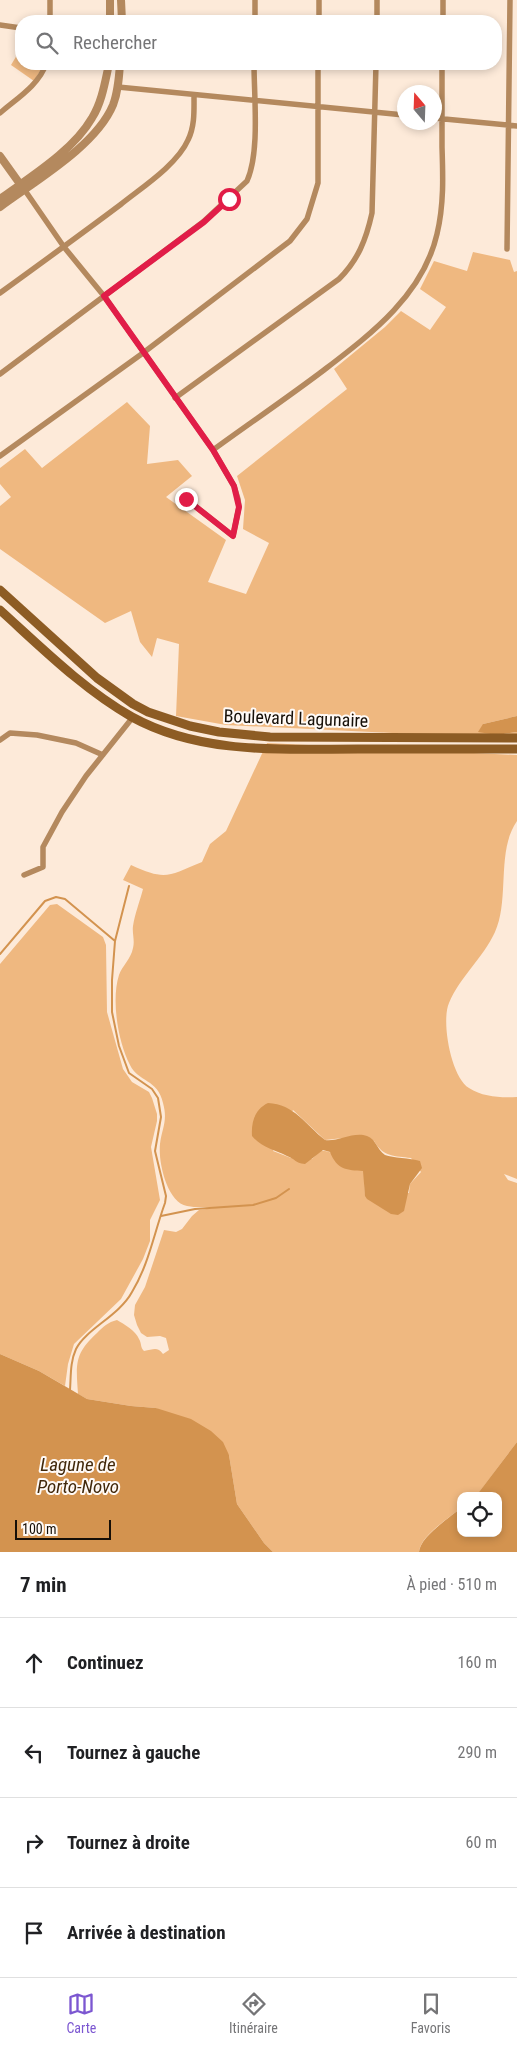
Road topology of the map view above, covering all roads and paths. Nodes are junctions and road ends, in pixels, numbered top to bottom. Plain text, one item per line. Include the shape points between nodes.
1 (50, 0) edge
2 (110, 0) edge
3 (121, 0) edge
4 (254, 0) edge
5 (319, 0) edge
6 (377, 0) edge
7 (443, 0) edge
8 (510, 0) edge
9 (50, 15) edge
10 (110, 15) edge
11 (122, 15) edge
12 (255, 15) edge
13 (319, 15) edge
14 (377, 15) edge
15 (443, 15) edge
16 (0, 25) edge
17 (15, 27) edge
18 (43, 70) edge
19 (107, 70) edge
20 (119, 70) edge
21 (254, 70) edge
22 (318, 70) edge
23 (376, 70) edge
24 (442, 70) edge
25 (442, 85) edge
26 (118, 87) junction
27 (194, 95) junction
28 (254, 101) junction
29 (318, 107) junction
30 (375, 112) junction
31 (0, 113) edge
32 (397, 114) edge
33 (442, 119) joint
34 (509, 126) junction
35 (517, 126) edge
36 (0, 156) edge
37 (22, 186) junction
38 (0, 199) edge
39 (0, 207) edge
40 (64, 247) junction
41 (507, 249) dead end
42 (0, 293) edge
43 (104, 296) junction
44 (143, 353) junction
45 (0, 374) edge
46 (176, 398) junction
47 (213, 450) junction
48 (0, 456) edge
49 (186, 499) dead end
50 (0, 590) edge
51 (0, 610) edge
52 (133, 717) junction
53 (517, 738) edge
54 (0, 740) edge
55 (517, 749) edge
56 (102, 754) junction
57 (24, 875) dead end

1 - 9 street
2 - 10 street
3 - 11 street
4 - 12 street
5 - 13 street
6 - 14 street
7 - 15 street
8 - 34 street
16 - 17 street
18 - 31 street via 33,85
19 - 37 street via 98,105 85,129
20 - 26 street
21 - 28 street
22 - 29 street
23 - 30 street
24 - 25 street
26 - 27 street
26 - 37 street via 112,106 96,132 78,150
27 - 28 street
27 - 40 street via 192,131 182,150 142,188
28 - 29 street
28 - 43 street via 254,146 248,181 204,222
29 - 30 street
29 - 44 street via 318,183 312,208 300,230
30 - 32 street
30 - 46 street via 372,213 367,236 349,269 339,280
33 - 34 street
33 - 47 street via 443,192 437,233 425,266 404,299 368,337
34 - 35 street
34 - 41 street
36 - 37 street
37 - 38 street
37 - 39 street
37 - 40 street
40 - 42 street
40 - 43 street
43 - 44 street
43 - 45 street
44 - 46 street
44 - 48 street
46 - 47 street
47 - 49 street via 238,499 233,536
50 - 53 main road, Boulevard Lagunaire via 97,678 132,704 190,726 270,736
51 - 52 main road, Boulevard Lagunaire via 87,687
52 - 55 main road, Boulevard Lagunaire via 196,740 270,749
52 - 56 street
54 - 56 street via 10,733 37,735 76,743
56 - 57 street via 62,812 43,847 44,866

